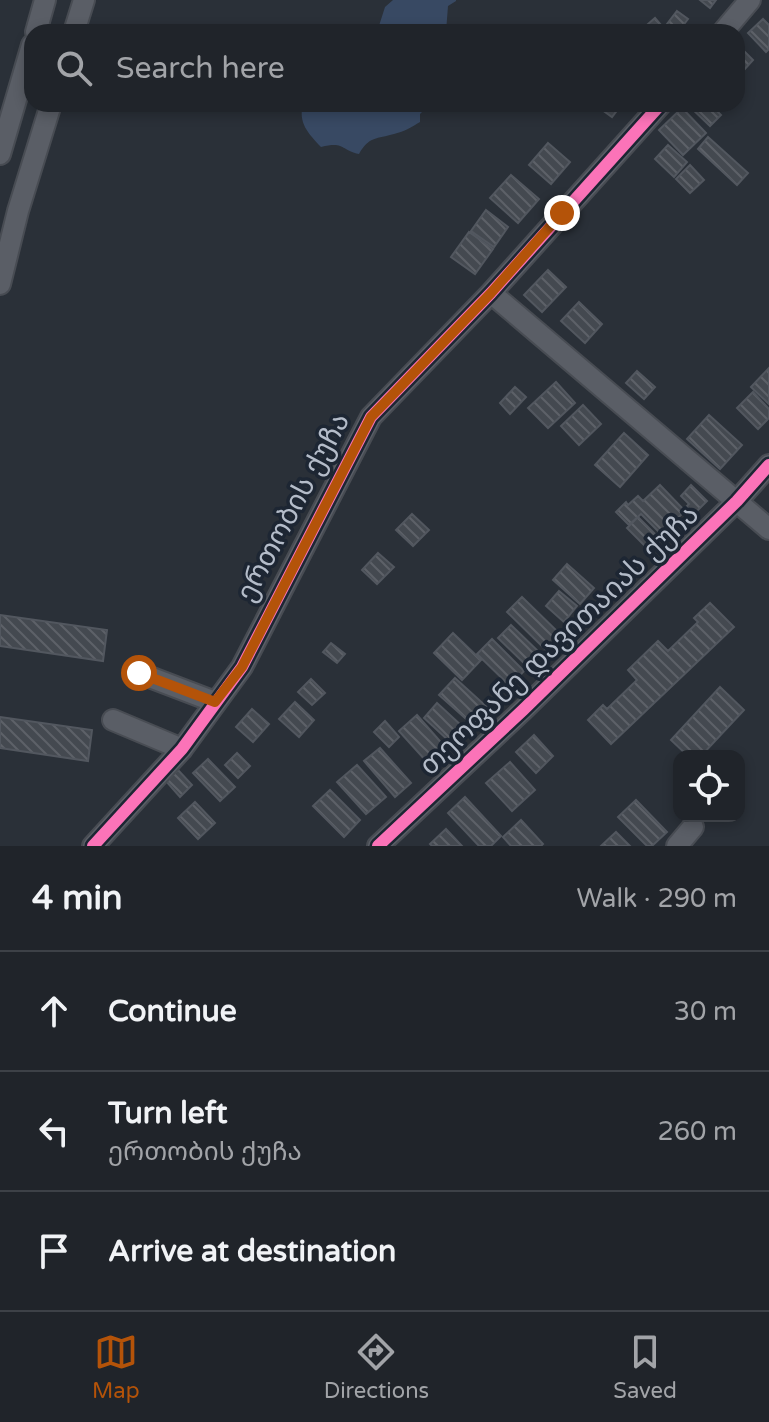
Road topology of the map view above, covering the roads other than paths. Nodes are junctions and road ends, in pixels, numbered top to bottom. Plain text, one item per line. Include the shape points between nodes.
1 (45, 0) edge
2 (84, 0) edge
3 (750, 0) edge
4 (38, 24) edge
5 (76, 24) edge
6 (730, 24) edge
7 (24, 72) edge
8 (49, 112) edge
9 (654, 112) edge
10 (0, 154) edge
11 (0, 284) edge
12 (491, 293) junction
13 (769, 465) edge
14 (737, 501) junction
15 (769, 529) edge
16 (139, 673) dead end
17 (215, 702) junction
18 (113, 720) dead end
19 (182, 749) junction
20 (693, 827) dead end
21 (93, 846) edge
22 (378, 846) edge
23 (677, 846) edge

1 - 4 street
2 - 5 street
3 - 6 street
7 - 10 street
8 - 11 street
9 - 12 street, ერთობის ქუჩა
12 - 14 street
12 - 17 street, ერთობის ქუჩა via 371,417 242,667
13 - 14 street, თეოფანე დავითაიას ქუჩა
14 - 15 street
14 - 22 street, თეოფანე დავითაიას ქუჩა
16 - 17 street
17 - 19 street, ერთობის ქუჩა
18 - 19 street
19 - 21 street, ერთობის ქუჩა
20 - 23 street

